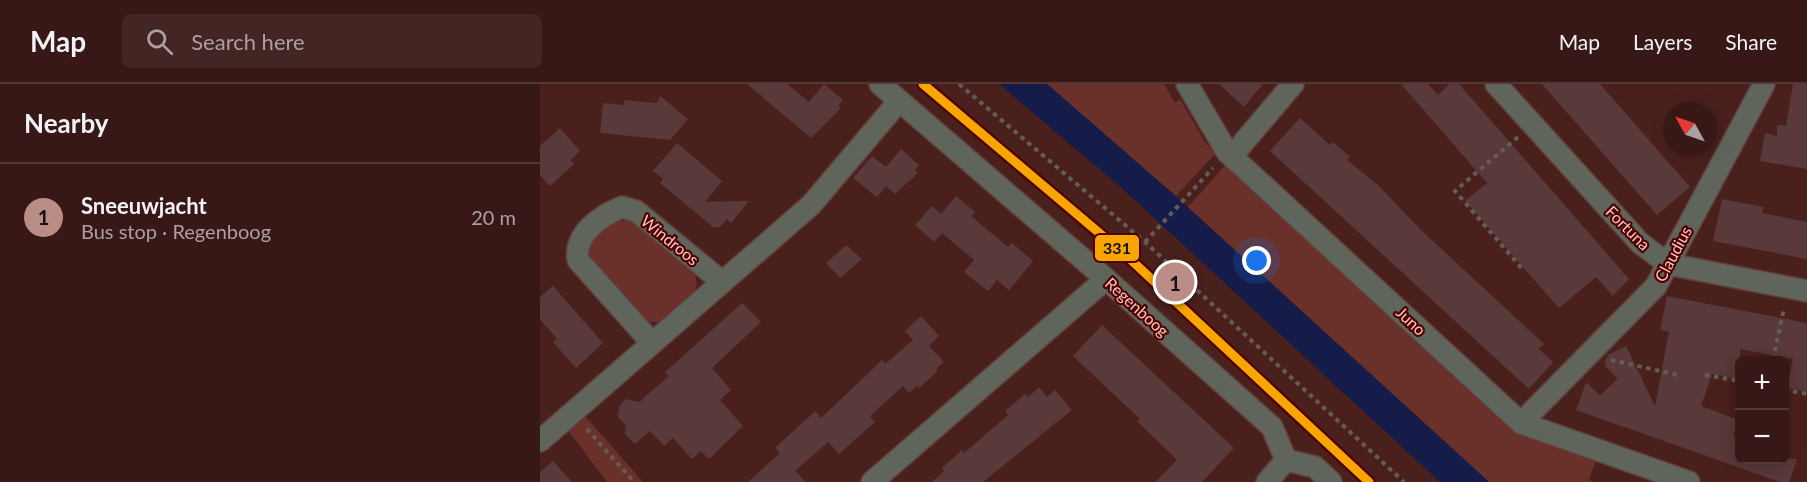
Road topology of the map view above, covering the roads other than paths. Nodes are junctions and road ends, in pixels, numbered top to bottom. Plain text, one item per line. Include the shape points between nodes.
1 (880, 84) edge
2 (923, 84) edge
3 (1187, 84) edge
4 (1293, 84) edge
5 (1496, 84) edge
6 (1764, 84) edge
7 (899, 101) junction
8 (1232, 156) junction
9 (1668, 264) junction
10 (1106, 279) junction
11 (721, 281) junction
12 (1798, 289) edge
13 (652, 343) junction
14 (1521, 423) junction
15 (540, 441) edge
16 (1286, 460) junction
17 (872, 482) edge
18 (1267, 482) edge
19 (1331, 482) edge
20 (1369, 482) edge
21 (1689, 482) edge

1 - 7 street, Regenboog
2 - 20 lane, Regenboog via 1130,259
3 - 8 street, Juno
4 - 8 street
5 - 9 street, Fortuna via 1640,243
6 - 9 street, Claudius
7 - 10 street, Regenboog
7 - 11 street via 811,205
8 - 14 street, Juno
9 - 12 street, Fortuna
9 - 14 street, Claudius via 1656,286
10 - 16 street, Regenboog via 1272,427
10 - 17 street
11 - 13 street
11 - 13 street, Windroos via 636,212 622,207 608,213 582,235 576,248 578,260
13 - 15 street
14 - 21 street, Juno
16 - 18 street
16 - 19 street via 1315,467

